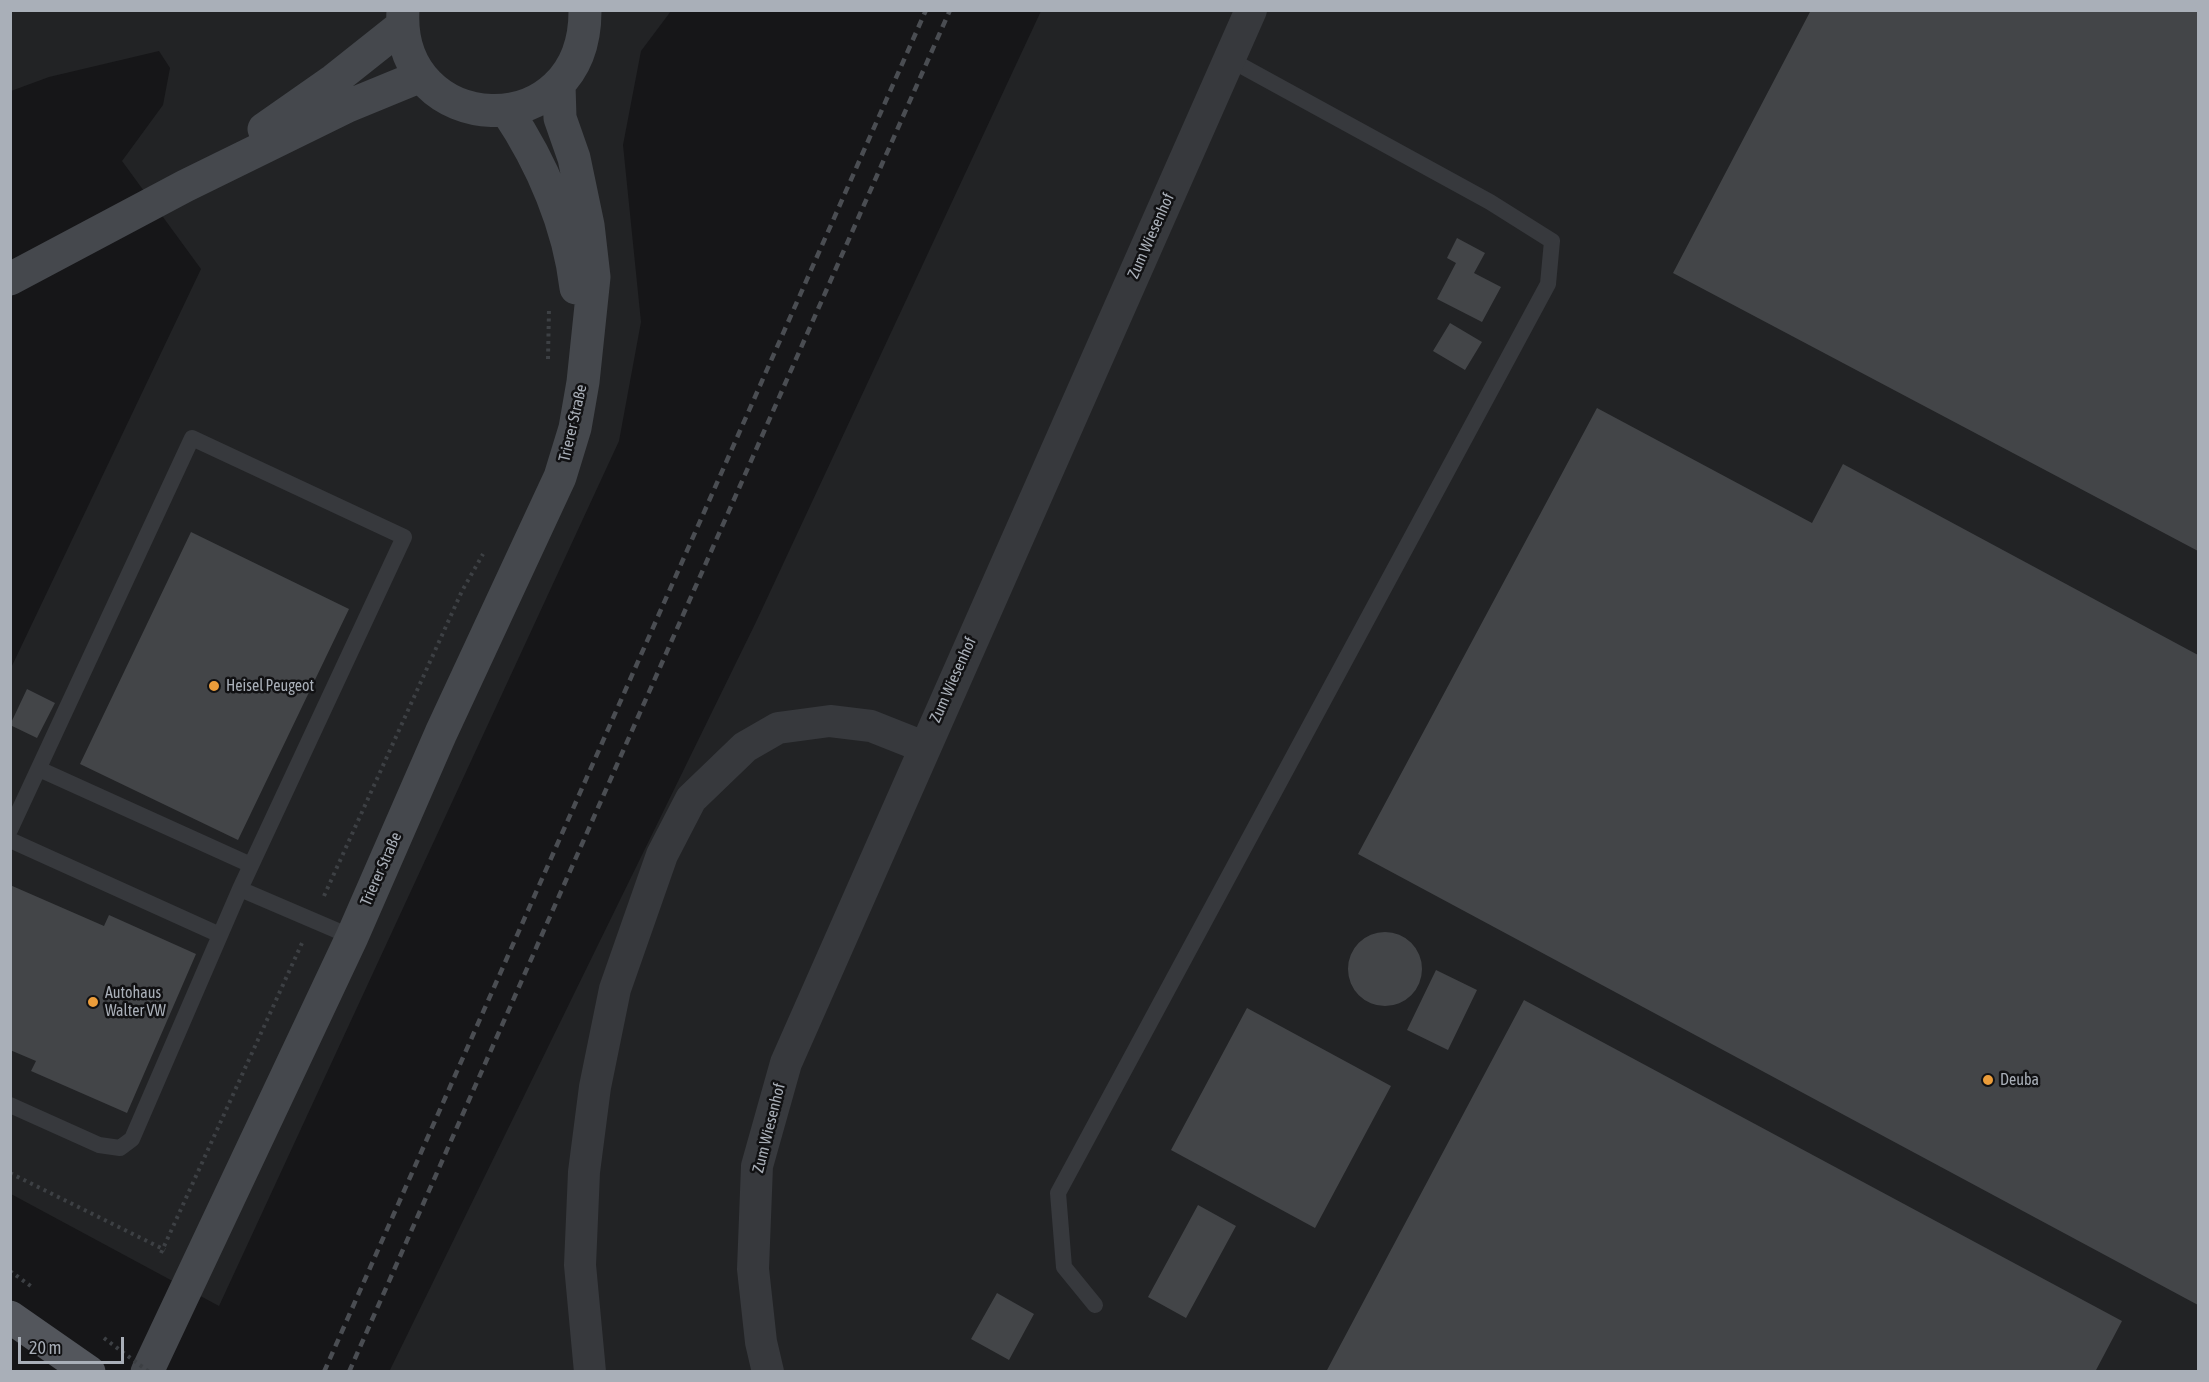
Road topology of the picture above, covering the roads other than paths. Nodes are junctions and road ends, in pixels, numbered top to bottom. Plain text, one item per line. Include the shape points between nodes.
1 (585, 10) edge
2 (1251, 10) edge
3 (402, 18) edge
4 (1229, 59) junction
5 (421, 76) junction
6 (559, 85) junction
7 (507, 111) junction
8 (185, 186) junction
9 (10, 279) edge
10 (585, 356) junction
11 (924, 747) junction
12 (39, 769) junction
13 (10, 830) edge
14 (10, 840) edge
15 (251, 865) junction
16 (240, 889) junction
17 (220, 935) junction
18 (352, 937) junction
19 (10, 1105) edge
20 (1095, 1305) dead end
21 (10, 1317) edge
22 (86, 1369) edge
23 (148, 1371) edge
24 (590, 1371) edge
25 (768, 1371) edge

1 - 6 street via 585,34 576,62
2 - 4 street, Zum Wiesenhof
3 - 5 street via 408,52
3 - 8 street via 334,80
4 - 11 street, Zum Wiesenhof
4 - 20 lane via 1490,202 1552,241 1548,284 1058,1193 1064,1267
5 - 7 street via 438,93 459,105
5 - 8 street via 348,106
6 - 7 street via 535,102
6 - 10 street, Trierer Straße via 560,118 574,158 594,277
7 - 10 street, Trierer Straße via 540,168 557,211 575,274
8 - 9 street
10 - 18 street, Trierer Straße via 576,428 560,477
11 - 24 street via 871,726 830,721 778,728 746,747 691,799 662,855 615,989 595,1087 584,1172 580,1265
11 - 25 street, Zum Wiesenhof via 786,1063 757,1166 753,1269
12 - 13 lane
12 - 15 lane
12 - 15 lane via 192,438 404,537
14 - 17 lane
15 - 16 lane
16 - 17 lane
16 - 18 lane
17 - 19 lane via 132,1138 120,1148 99,1145
18 - 23 street, Trierer Straße
21 - 22 main road

